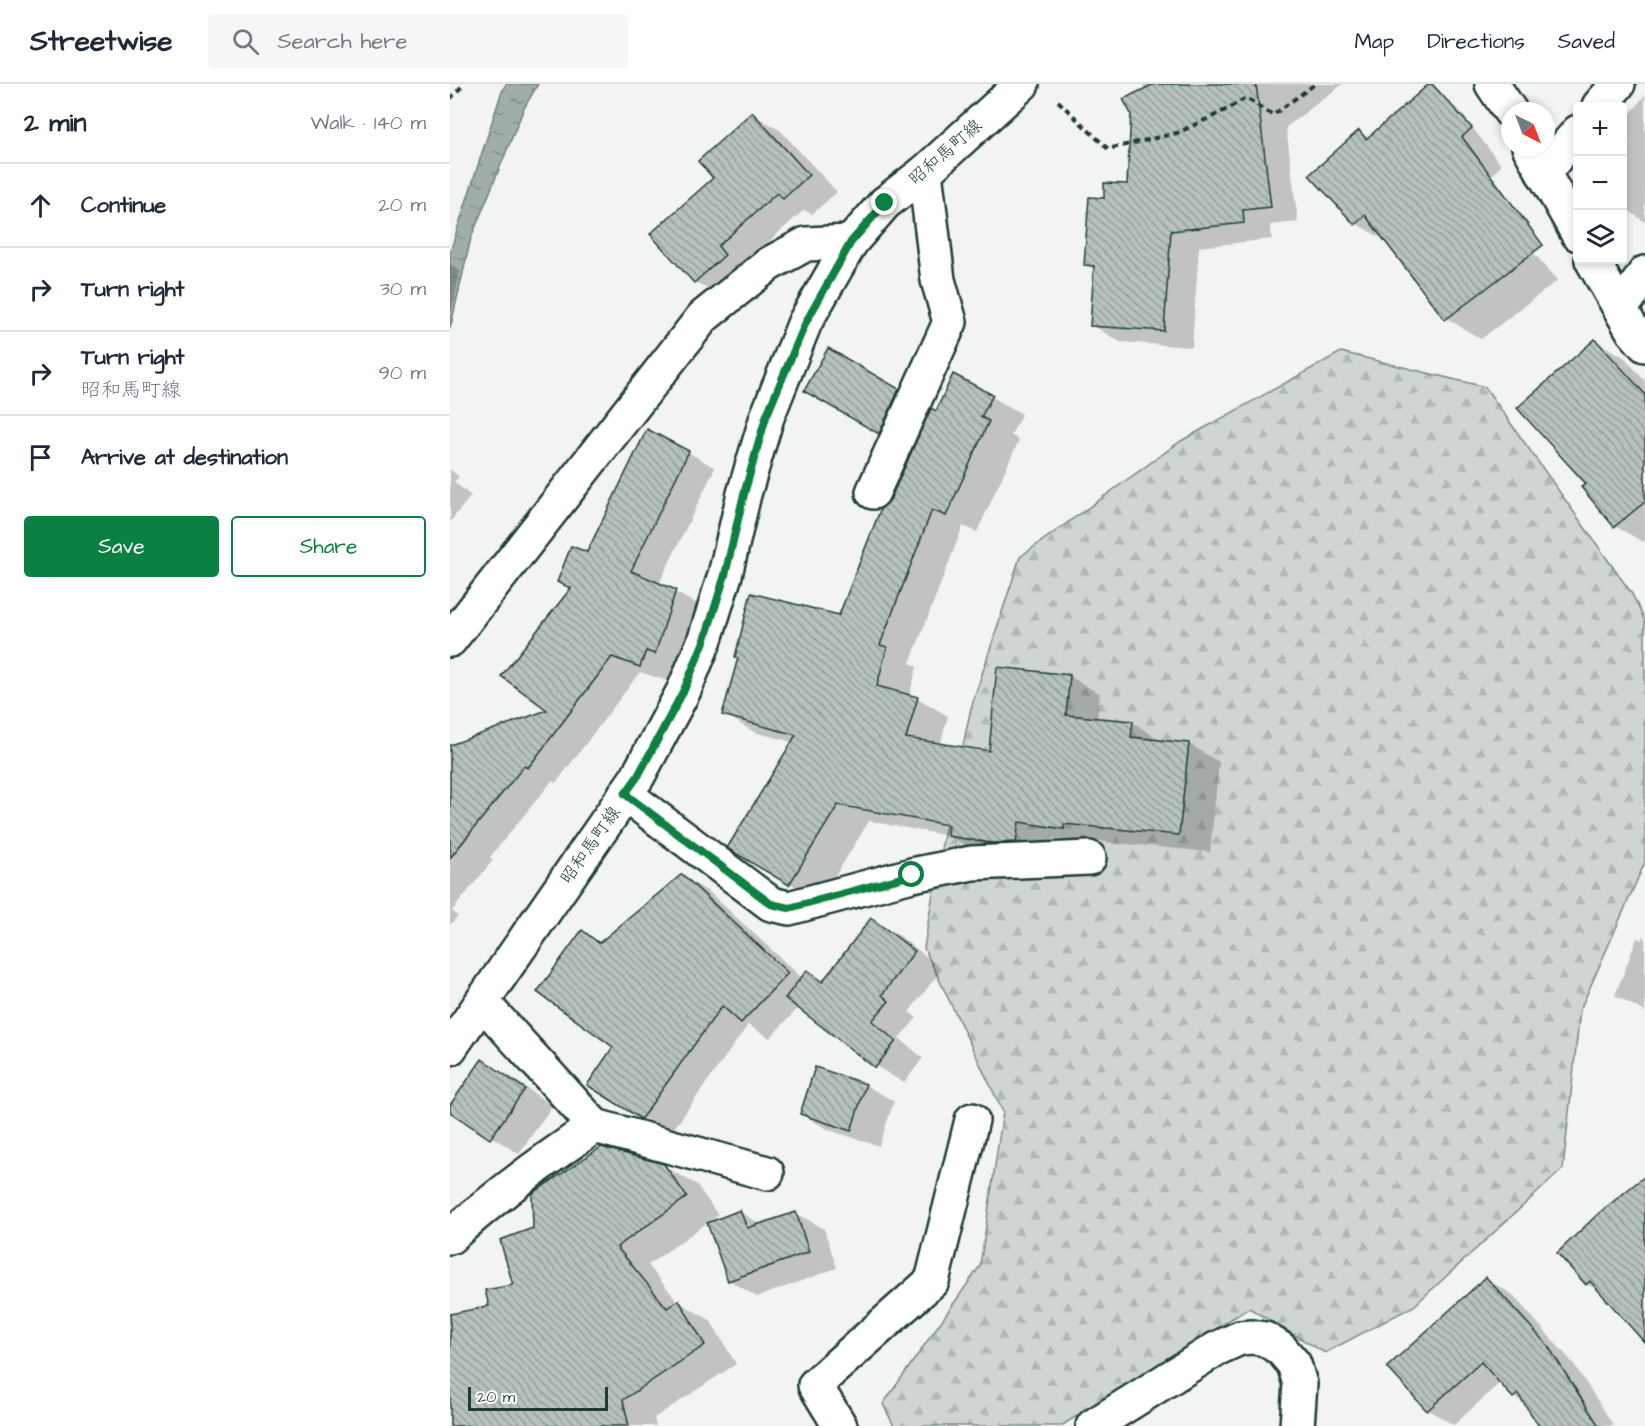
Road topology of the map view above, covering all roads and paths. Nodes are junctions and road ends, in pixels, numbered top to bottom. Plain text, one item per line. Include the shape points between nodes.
1 (464, 84) edge
2 (1022, 84) edge
3 (1315, 84) edge
4 (1492, 84) edge
5 (1618, 84) edge
6 (450, 99) edge
7 (1057, 100) dead end
8 (1504, 102) edge
9 (1602, 102) edge
10 (1573, 135) edge
11 (1536, 160) edge
12 (925, 172) junction
13 (1573, 225) edge
14 (851, 242) junction
15 (1594, 264) edge
16 (1645, 273) edge
17 (1621, 309) junction
18 (1645, 345) edge
19 (873, 492) dead end
20 (450, 640) edge
21 (625, 794) junction
22 (1089, 858) dead end
23 (482, 1002) junction
24 (450, 1048) edge
25 (972, 1120) dead end
26 (595, 1126) junction
27 (766, 1173) dead end
28 (450, 1237) edge
29 (840, 1426) edge
30 (1093, 1426) edge
31 (1296, 1426) edge

1 - 6 path
2 - 12 street, 昭和馬町線
3 - 7 path via 1273,115 1246,98 1177,133 1108,149
4 - 8 street
5 - 9 street
10 - 11 street
11 - 13 street
12 - 14 street, 昭和馬町線 via 885,203
12 - 19 street via 938,280 950,322
14 - 20 street via 807,244 769,264 704,316
14 - 21 street, 昭和馬町線 via 806,322 766,417 725,575 701,649 684,690
15 - 17 street
16 - 17 street
17 - 18 street
21 - 22 street via 771,904 789,908 972,863
21 - 23 street, 昭和馬町線
23 - 24 street, 昭和馬町線
23 - 26 street
25 - 29 street via 932,1281 815,1385
26 - 27 street
26 - 28 street via 488,1202
30 - 31 street via 1216,1349 1252,1337 1265,1339 1281,1349 1294,1365 1300,1383

